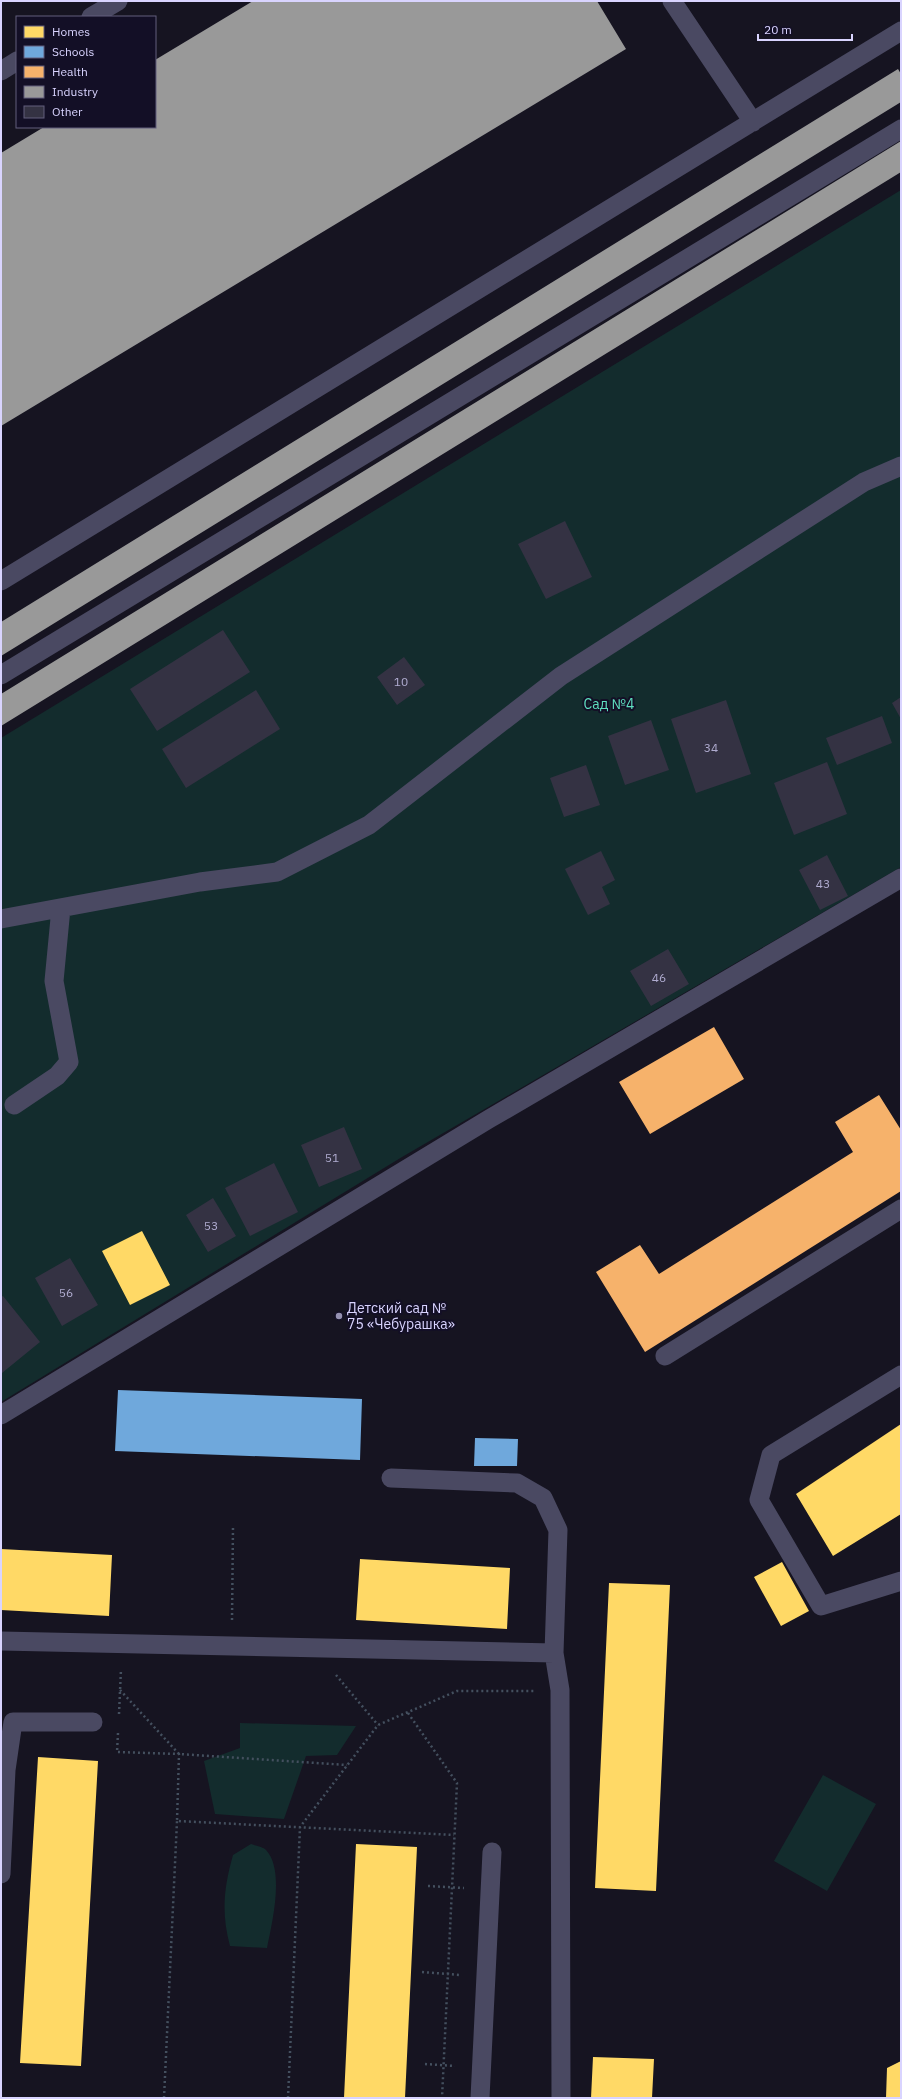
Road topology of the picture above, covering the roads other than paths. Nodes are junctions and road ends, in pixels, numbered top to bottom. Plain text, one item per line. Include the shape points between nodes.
1 (118, 1) edge
2 (672, 1) edge
3 (93, 16) edge
4 (901, 31) edge
5 (16, 62) edge
6 (1, 71) edge
7 (752, 122) junction
8 (901, 129) edge
9 (901, 466) edge
10 (1, 581) edge
11 (1, 675) edge
12 (901, 878) edge
13 (61, 908) junction
14 (1, 919) edge
15 (14, 1105) dead end
16 (901, 1209) edge
17 (665, 1356) dead end
18 (901, 1375) edge
19 (1, 1415) edge
20 (391, 1478) dead end
21 (901, 1581) edge
22 (1, 1642) edge
23 (554, 1653) junction
24 (93, 1722) dead end
25 (492, 1852) dead end
26 (1, 1874) edge
27 (480, 2098) edge
28 (560, 2098) edge

1 - 3 lane
2 - 7 lane
4 - 7 lane
5 - 6 lane
7 - 10 lane
8 - 11 lane
9 - 13 lane via 864,482 561,676 369,825 277,872 200,882
12 - 19 lane via 489,1119
13 - 14 lane
13 - 15 lane via 54,981 69,1062 57,1076
16 - 17 lane
18 - 21 lane via 771,1455 759,1500 821,1606
20 - 23 lane via 517,1483 543,1498 558,1530
22 - 23 lane
23 - 28 lane via 560,1690
24 - 26 lane via 13,1722 6,1770
25 - 27 lane

